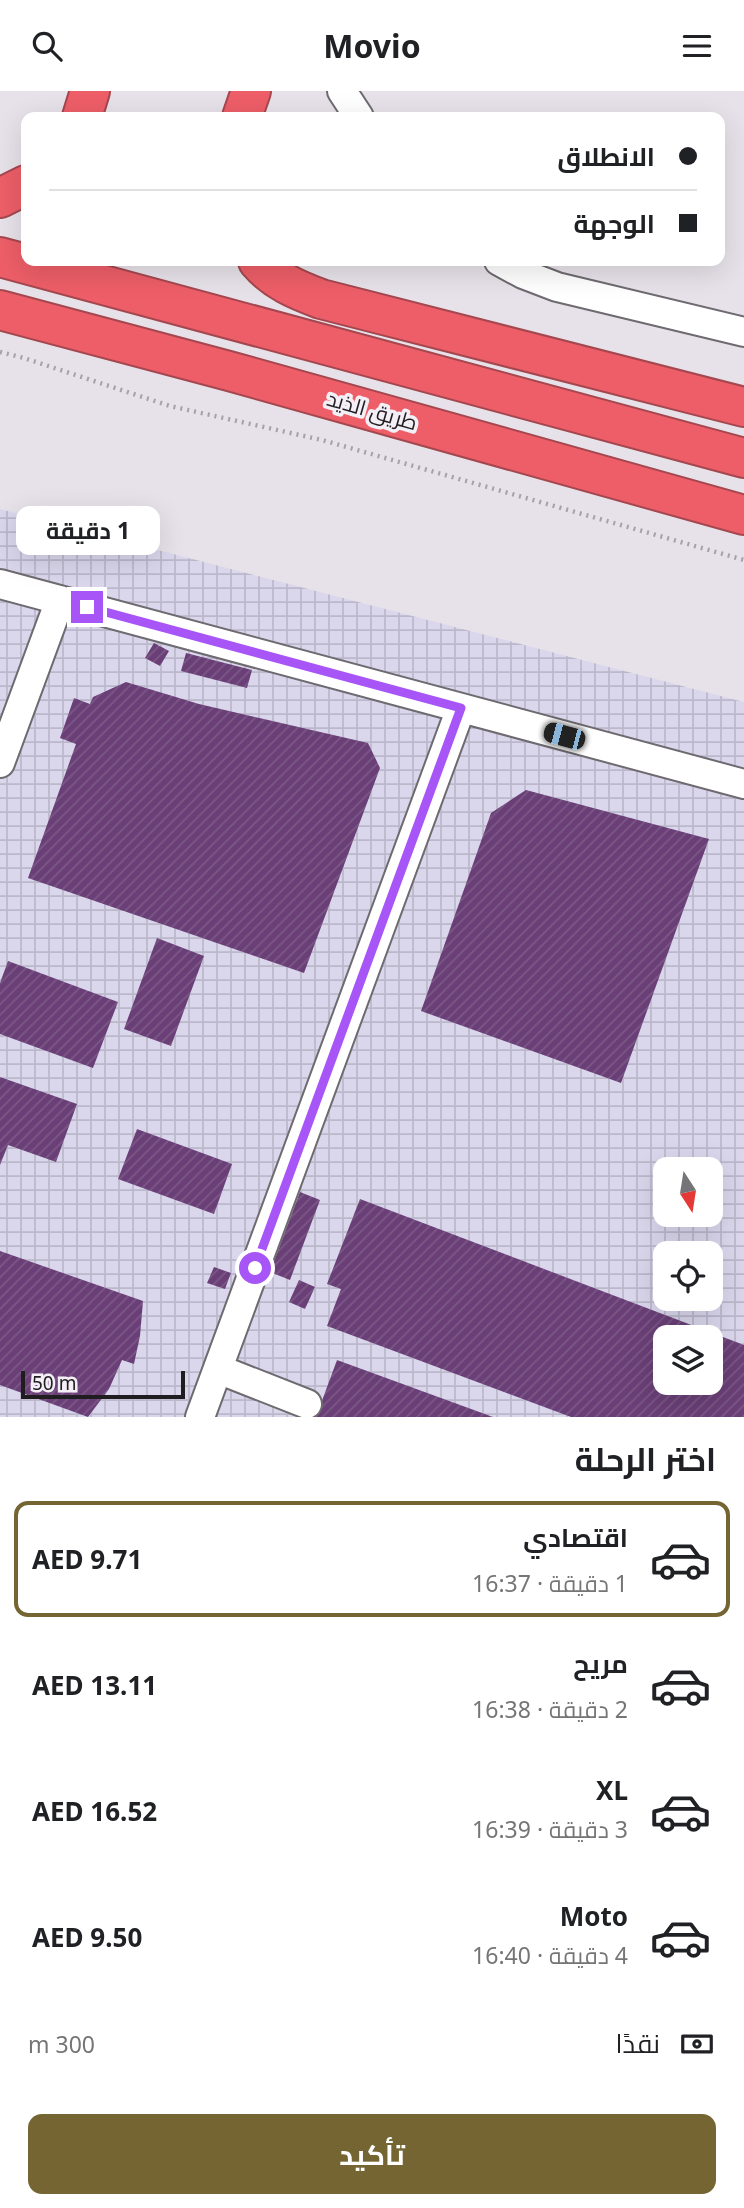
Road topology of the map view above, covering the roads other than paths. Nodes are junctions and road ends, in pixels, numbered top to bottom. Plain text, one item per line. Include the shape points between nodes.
1 (90, 91) edge
2 (251, 91) edge
3 (324, 91) edge
4 (350, 104) edge
5 (84, 112) edge
6 (244, 112) edge
7 (21, 188) edge
8 (0, 198) edge
9 (0, 257) edge
10 (21, 263) edge
11 (33, 266) edge
12 (262, 266) edge
13 (508, 266) edge
14 (0, 310) edge
15 (744, 333) edge
16 (744, 407) edge
17 (744, 458) edge
18 (744, 515) edge
19 (0, 584) edge
20 (60, 600) junction
21 (461, 708) junction
22 (0, 763) edge
23 (744, 784) edge
24 (218, 1369) junction
25 (307, 1403) dead end
26 (200, 1417) edge

1 - 5 highway
2 - 6 highway
3 - 4 street
7 - 8 highway
9 - 10 highway
11 - 17 highway
12 - 16 highway via 292,288 321,299
13 - 15 street via 558,287
14 - 18 highway, طريق الذيد
19 - 20 street
20 - 21 street
20 - 22 street
21 - 23 street
21 - 24 street
24 - 25 street
24 - 26 street

